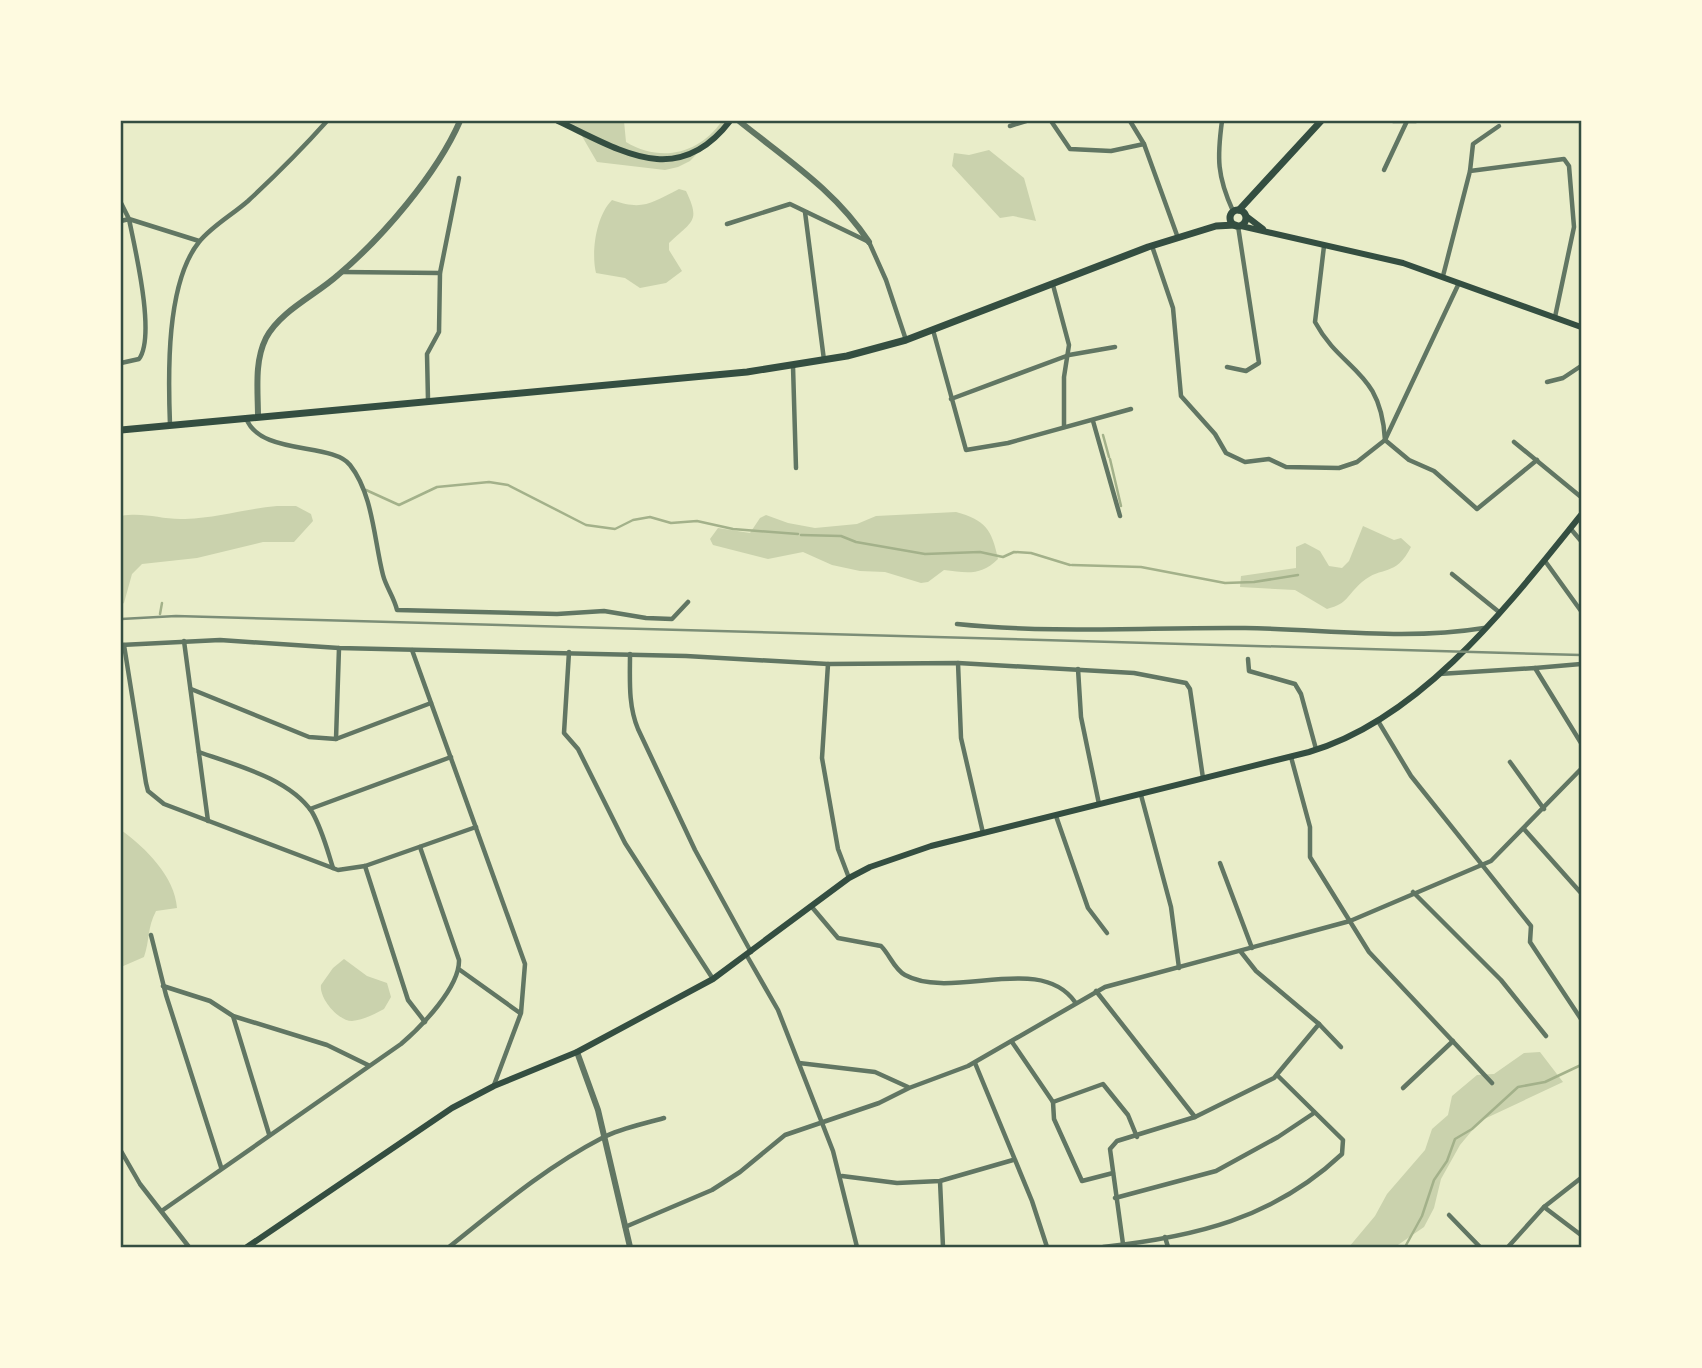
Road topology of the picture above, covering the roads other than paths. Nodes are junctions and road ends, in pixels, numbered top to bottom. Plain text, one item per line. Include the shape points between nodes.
1 (327, 121) edge
2 (460, 121) edge
3 (558, 121) edge
4 (730, 121) edge
5 (740, 121) edge
6 (1026, 121) edge
7 (1051, 121) edge
8 (1130, 121) edge
9 (1222, 121) edge
10 (1321, 121) edge
11 (1392, 121) edge
12 (1407, 121) edge
13 (1416, 121) edge
14 (1010, 126) dead end
15 (1499, 126) dead end
16 (1144, 144) junction
17 (1384, 170) dead end
18 (1470, 171) junction
19 (459, 178) dead end
20 (121, 203) edge
21 (805, 212) junction
22 (1239, 213) junction
23 (129, 219) junction
24 (121, 221) edge
25 (727, 224) dead end
26 (1216, 226) junction
27 (1238, 226) junction
28 (1264, 231) junction
29 (1178, 238) junction
30 (199, 241) junction
31 (869, 242) junction
32 (1152, 246) junction
33 (1324, 246) junction
34 (342, 272) junction
35 (440, 273) junction
36 (1443, 276) junction
37 (1460, 282) junction
38 (1053, 285) junction
39 (1555, 317) junction
40 (1581, 327) edge
41 (933, 330) junction
42 (906, 340) junction
43 (1115, 347) dead end
44 (1069, 355) junction
45 (824, 361) junction
46 (121, 363) edge
47 (793, 366) junction
48 (1581, 366) edge
49 (1227, 368) dead end
50 (1548, 382) dead end
51 (951, 399) junction
52 (428, 400) junction
53 (1131, 410) dead end
54 (258, 417) junction
55 (246, 418) junction
56 (1093, 421) junction
57 (170, 425) junction
58 (1064, 427) junction
59 (121, 430) edge
60 (1385, 440) junction
61 (1514, 442) dead end
62 (1536, 460) junction
63 (796, 468) dead end
64 (1581, 497) edge
65 (1581, 515) edge
66 (1120, 516) dead end
67 (1570, 528) junction
68 (1581, 541) edge
69 (1545, 561) junction
70 (1452, 574) dead end
71 (688, 602) dead end
72 (1581, 611) edge
73 (1499, 612) junction
74 (957, 624) dead end
75 (1484, 629) junction
76 (184, 641) junction
77 (122, 645) edge
78 (339, 648) junction
79 (411, 650) junction
80 (569, 652) junction
81 (630, 654) junction
82 (1248, 659) dead end
83 (958, 663) junction
84 (828, 664) junction
85 (1581, 664) edge
86 (1535, 668) junction
87 (1078, 669) junction
88 (1438, 674) junction
89 (191, 689) junction
90 (431, 703) junction
91 (1378, 722) junction
92 (336, 739) junction
93 (1581, 743) edge
94 (1316, 750) junction
95 (199, 752) junction
96 (451, 757) junction
97 (1291, 757) junction
98 (1510, 762) dead end
99 (1581, 769) edge
100 (1203, 778) junction
101 (1140, 795) junction
102 (1099, 804) junction
103 (310, 809) junction
104 (1544, 809) junction
105 (1056, 816) junction
106 (208, 821) junction
107 (476, 827) junction
108 (1524, 829) junction
109 (984, 834) junction
110 (420, 847) junction
111 (1220, 863) dead end
112 (1484, 864) junction
113 (365, 866) junction
114 (334, 869) junction
115 (849, 878) junction
116 (1413, 892) junction
117 (1581, 893) edge
118 (811, 905) junction
119 (1350, 921) junction
120 (1107, 933) dead end
121 (151, 935) dead end
122 (1252, 948) junction
123 (1241, 951) junction
124 (749, 954) junction
125 (1179, 968) junction
126 (460, 970) junction
127 (713, 979) junction
128 (163, 986) junction
129 (1096, 991) junction
130 (1076, 1002) junction
131 (521, 1013) junction
132 (233, 1016) junction
133 (1581, 1019) edge
134 (425, 1022) junction
135 (1319, 1024) junction
136 (1546, 1037) dead end
137 (1453, 1041) junction
138 (1012, 1042) junction
139 (1341, 1047) dead end
140 (577, 1052) junction
141 (799, 1063) junction
142 (975, 1063) junction
143 (369, 1065) junction
144 (1277, 1075) junction
145 (1492, 1083) dead end
146 (494, 1086) junction
147 (909, 1088) junction
148 (1403, 1088) dead end
149 (1053, 1102) junction
150 (1314, 1113) junction
151 (1195, 1117) junction
152 (664, 1118) dead end
153 (822, 1124) junction
154 (269, 1134) junction
155 (605, 1137) junction
156 (1137, 1137) junction
157 (121, 1151) edge
158 (1013, 1160) junction
159 (221, 1167) junction
160 (1113, 1173) junction
161 (842, 1176) junction
162 (1581, 1178) edge
163 (940, 1181) junction
164 (1115, 1198) junction
165 (1544, 1207) junction
166 (163, 1210) junction
167 (1449, 1214) dead end
168 (625, 1227) junction
169 (1581, 1234) edge
170 (1165, 1237) junction
171 (1119, 1246) edge
172 (189, 1247) edge
173 (247, 1247) edge
174 (449, 1247) edge
175 (630, 1247) edge
176 (857, 1247) edge
177 (943, 1247) edge
178 (1047, 1247) edge
179 (1103, 1247) edge
180 (1168, 1247) edge
181 (1480, 1247) edge
182 (1507, 1247) edge

1 - 30 street via 284,168
2 - 34 street via 407,200
3 - 4 main road via 635,157 658,160 680,158 707,146
5 - 31 street via 814,178
6 - 14 street
7 - 16 street via 1069,149 1111,151
8 - 16 street
9 - 22 street via 1218,170
10 - 22 main road
11 - 12 street
12 - 13 street
12 - 17 street
15 - 18 street via 1473,144
16 - 29 street
18 - 36 street
18 - 39 street via 1560,159 1567,162 1574,227
19 - 35 street
20 - 23 street
21 - 25 street via 790,204
21 - 31 street
21 - 45 street
22 - 26 main road
22 - 27 main road
22 - 27 main road via 1231,222
22 - 28 main road
23 - 24 street
23 - 30 street
23 - 46 street via 141,278 146,343 139,359
26 - 27 main road
26 - 29 main road
27 - 28 main road
27 - 49 street via 1259,363 1246,371
28 - 33 main road
29 - 32 main road
30 - 57 street via 180,282 173,326 168,369
31 - 42 street
32 - 38 main road
32 - 60 street via 1173,308 1180,393 1226,453 1245,462 1269,459 1286,467 1339,468 1357,462
33 - 36 main road
33 - 60 street via 1315,322 1374,392 1384,415
34 - 35 street
34 - 54 street via 283,318 267,337 258,363
35 - 52 street via 439,332 427,354
36 - 37 main road
37 - 39 main road
37 - 60 street
38 - 41 main road
38 - 44 street
39 - 40 main road
41 - 42 main road
41 - 51 street
42 - 45 main road
43 - 44 street
44 - 51 street
44 - 58 street
45 - 47 main road
47 - 52 main road
47 - 63 street
48 - 50 street
51 - 58 street via 966,450
52 - 54 main road
53 - 56 street
54 - 55 main road
55 - 57 main road
55 - 71 street via 262,437 307,452 333,454 350,466 361,487 384,579 397,610 604,611 672,619
56 - 58 street
56 - 66 street
57 - 59 main road
60 - 62 street via 1409,460 1434,471 1476,509
61 - 62 street
62 - 64 street
65 - 67 main road
67 - 68 street
67 - 69 main road
69 - 72 street
69 - 73 main road
70 - 73 street
73 - 75 main road
74 - 75 street via 1404,635
75 - 88 main road
76 - 77 street
76 - 78 street
76 - 89 street
77 - 106 street via 148,791 164,804
78 - 79 street
78 - 92 street
79 - 80 street
79 - 90 street
80 - 81 street
80 - 127 street via 564,733 578,749 647,879
81 - 84 street
81 - 124 street via 629,686 638,729
82 - 94 street via 1249,671 1294,684
83 - 84 street
83 - 87 street
83 - 109 street via 961,738
84 - 115 street via 822,758 838,849
85 - 86 street
86 - 88 street
86 - 93 street
87 - 100 street via 1134,673 1189,685
87 - 102 street
88 - 91 main road
89 - 92 street via 309,737
89 - 95 street
90 - 92 street
90 - 96 street
91 - 94 main road
91 - 112 street via 1411,776
94 - 97 main road
95 - 103 street via 259,775
95 - 106 street
96 - 103 street
96 - 107 street
97 - 100 main road
97 - 119 street via 1310,827 1310,857
98 - 104 street
99 - 104 street
100 - 101 main road
101 - 102 main road
101 - 125 street via 1171,907
102 - 105 main road
103 - 114 street
104 - 108 street
105 - 109 main road
105 - 120 street via 1088,908
106 - 114 street
107 - 110 street
107 - 131 street via 525,964
108 - 112 street
108 - 117 street
109 - 115 main road via 891,859
110 - 113 street
110 - 126 street
111 - 122 street
112 - 116 street
112 - 133 street via 1531,926 1530,942
113 - 114 street
113 - 134 street via 408,1000
115 - 118 main road
116 - 119 street
116 - 136 street via 1501,980
118 - 124 main road
118 - 130 street via 838,938 881,946 902,974 914,979 947,984 993,979 1049,984 1067,990
119 - 122 street
119 - 137 street via 1369,952
121 - 128 street
122 - 123 street
123 - 125 street
123 - 135 street via 1256,971
124 - 127 main road
124 - 141 street
125 - 129 street
126 - 131 street
126 - 134 street
127 - 140 main road
128 - 132 street via 210,1000
128 - 159 street
129 - 130 street
129 - 151 street
130 - 138 street
131 - 146 street
132 - 143 street via 327,1045
132 - 154 street
134 - 143 street
135 - 139 street
135 - 144 street
137 - 145 street
137 - 148 street
138 - 142 street
138 - 149 street
140 - 146 main road
140 - 155 street
141 - 147 street via 875,1072
141 - 153 street
142 - 147 street
142 - 158 street
143 - 154 street
144 - 150 street
144 - 151 street
146 - 173 main road via 452,1108
147 - 153 street
149 - 156 street via 1103,1084 1128,1115
149 - 160 street via 1054,1119 1082,1181
150 - 164 street via 1216,1171
150 - 170 street via 1345,1145 1320,1175 1265,1210
151 - 156 street
152 - 155 street
153 - 161 street
153 - 168 street via 785,1135 712,1190
154 - 159 street
155 - 168 street
155 - 174 street via 523,1189
156 - 160 street via 1113,1144 1109,1154
157 - 166 street via 139,1185
158 - 163 street
158 - 178 street
159 - 166 street
160 - 164 street
161 - 163 street via 897,1183
161 - 176 street
162 - 165 street
163 - 177 street
164 - 171 street
165 - 169 street
165 - 182 street
166 - 172 street
167 - 181 street
168 - 175 street
170 - 171 street
170 - 180 street
171 - 179 street

